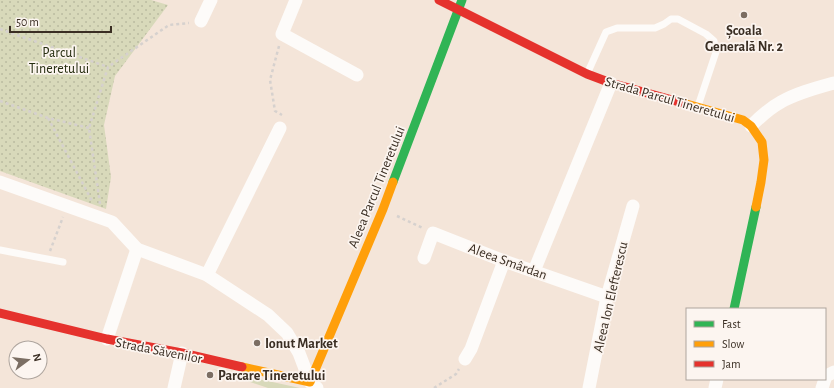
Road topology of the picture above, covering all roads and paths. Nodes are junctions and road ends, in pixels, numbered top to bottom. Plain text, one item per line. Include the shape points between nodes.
1 (211, 0) edge
2 (296, 0) edge
3 (439, 0) edge
4 (462, 0) edge
5 (459, 9) junction
6 (201, 21) joint
7 (0, 29) edge
8 (282, 34) junction
9 (108, 67) junction
10 (587, 74) junction
11 (357, 75) dead end
12 (834, 82) edge
13 (611, 83) junction
14 (0, 101) edge
15 (698, 106) junction
16 (48, 118) junction
17 (751, 126) junction
18 (89, 128) junction
19 (280, 128) joint
20 (0, 182) edge
21 (67, 206) junction
22 (633, 206) dead end
23 (384, 209) junction
24 (102, 219) junction
25 (433, 233) junction
26 (137, 249) junction
27 (0, 250) edge
28 (424, 258) dead end
29 (47, 259) junction
30 (504, 261) junction
31 (63, 262) dead end
32 (534, 271) junction
33 (207, 275) junction
34 (607, 297) junction
35 (734, 308) edge
36 (0, 313) edge
37 (107, 339) junction
38 (182, 353) junction
39 (465, 360) joint
40 (314, 385) edge
41 (174, 388) edge
42 (434, 388) edge
43 (589, 388) edge

1 - 6 street
2 - 8 street
3 - 5 street, Strada Parcul Tineretului
4 - 5 street, Aleea Parcul Tineretului
5 - 10 street, Strada Parcul Tineretului
5 - 23 street, Aleea Parcul Tineretului
6 - 9 path via 169,25
7 - 9 path
8 - 11 street
8 - 19 path via 270,80 275,111 287,117
9 - 18 path
10 - 13 street, Strada Parcul Tineretului
10 - 15 lane via 606,32 617,28 655,28 671,19 678,19 714,41 716,52
12 - 17 street via 780,102
13 - 15 street, Strada Parcul Tineretului
13 - 32 street
14 - 16 path
15 - 17 street, Strada Parcul Tineretului via 743,120
16 - 18 path
16 - 24 path
17 - 35 street, Strada Parcul Tineretului via 762,142 762,182
18 - 24 path
19 - 33 street
20 - 21 street
21 - 24 street
21 - 29 path
22 - 34 street, Aleea Ion Elefterescu
23 - 25 path
23 - 40 street, Aleea Parcul Tineretului
24 - 26 street via 112,222
25 - 28 street
25 - 30 street, Aleea Smârdan
26 - 33 street
26 - 37 street
27 - 29 lane
29 - 31 lane
30 - 32 street, Aleea Smârdan
30 - 39 street
32 - 34 street, Aleea Smârdan
33 - 40 street via 268,315 287,333
34 - 43 street, Aleea Ion Elefterescu
36 - 37 street, Strada Săvenilor
37 - 38 street, Strada Săvenilor
38 - 40 street, Strada Săvenilor
38 - 41 street
39 - 42 path via 456,374

